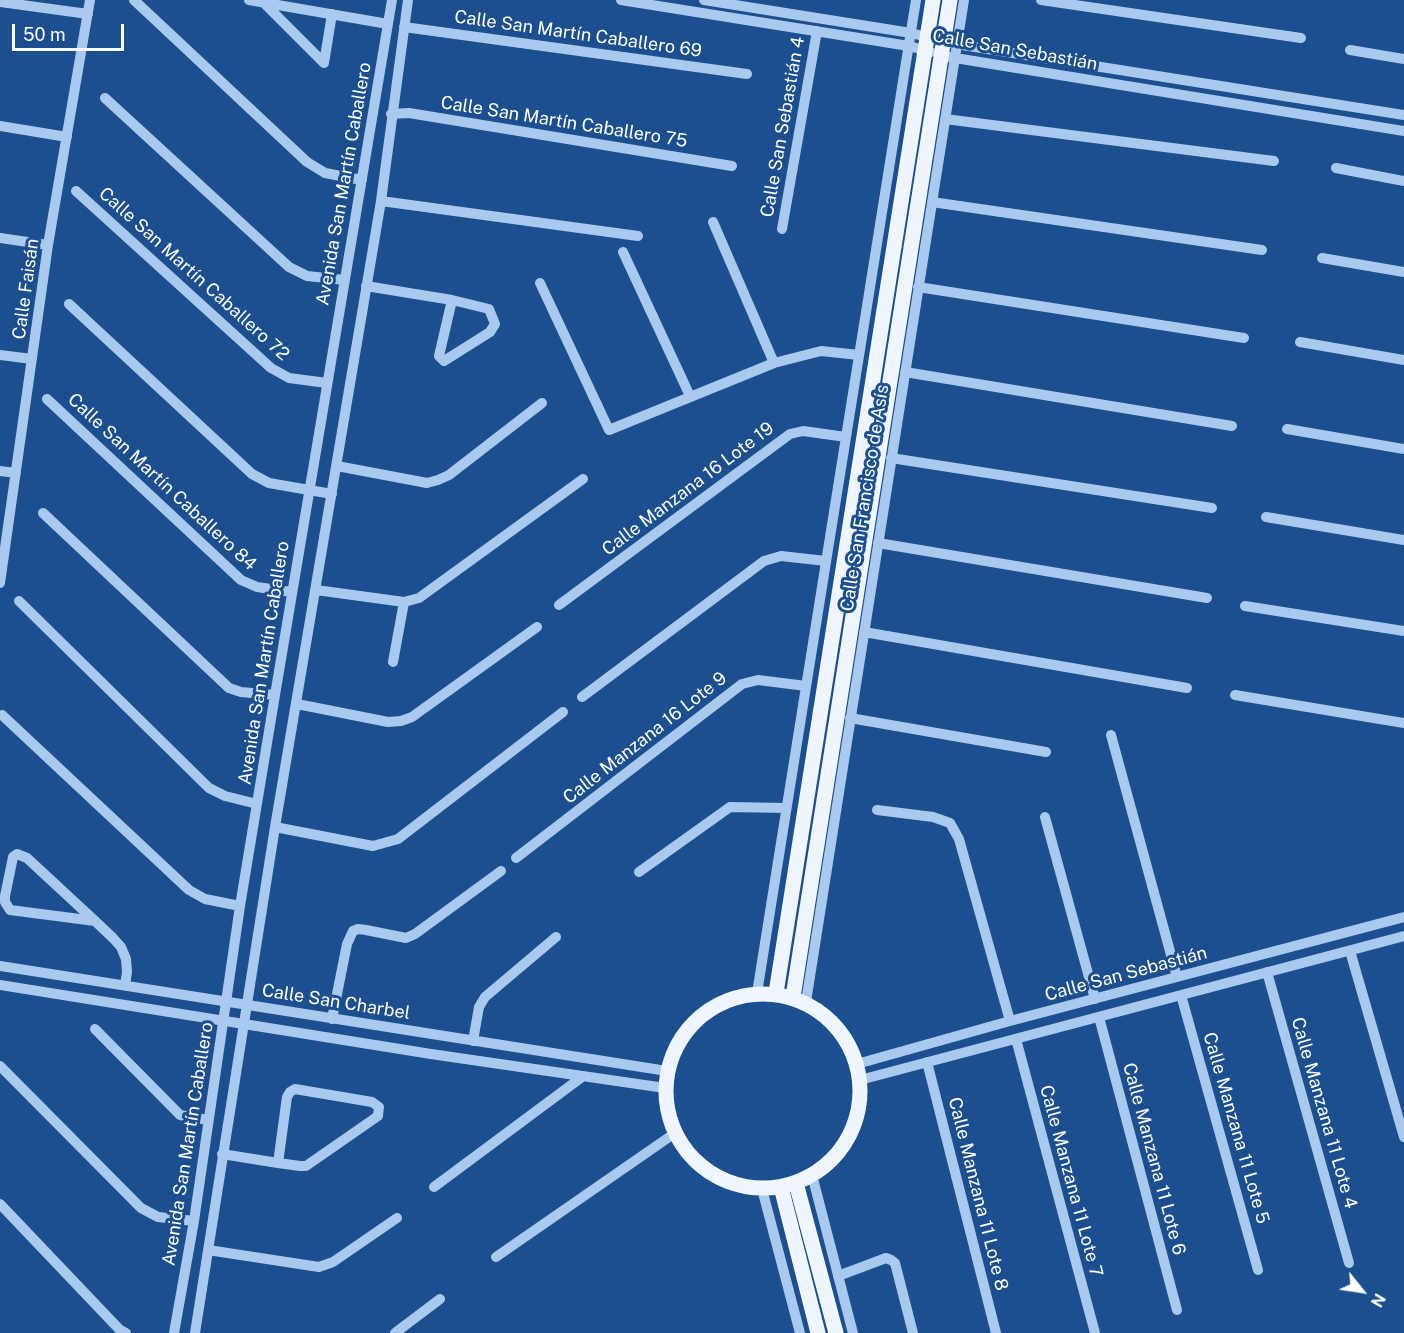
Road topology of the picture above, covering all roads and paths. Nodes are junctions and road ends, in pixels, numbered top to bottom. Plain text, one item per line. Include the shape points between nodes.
1 (90, 0) edge
2 (134, 0) edge
3 (249, 0) edge
4 (392, 0) edge
5 (408, 0) edge
6 (621, 0) edge
7 (704, 0) edge
8 (916, 0) edge
9 (933, 0) edge
10 (950, 0) edge
11 (964, 0) edge
12 (1041, 0) edge
13 (0, 2) edge
14 (263, 2) junction
15 (88, 14) junction
16 (332, 14) junction
17 (388, 24) junction
18 (404, 27) junction
19 (817, 31) junction
20 (911, 33) junction
21 (1301, 38) dead end
22 (926, 44) junction
23 (909, 45) junction
24 (949, 50) junction
25 (1350, 50) dead end
26 (1404, 59) edge
27 (747, 74) dead end
28 (105, 98) dead end
29 (391, 114) junction
30 (1404, 115) edge
31 (945, 119) junction
32 (0, 126) edge
33 (1404, 131) edge
34 (67, 137) junction
35 (1274, 161) dead end
36 (732, 166) dead end
37 (1336, 168) dead end
38 (362, 180) junction
39 (1404, 181) edge
40 (76, 191) dead end
41 (381, 201) junction
42 (932, 202) junction
43 (713, 222) dead end
44 (782, 229) dead end
45 (639, 236) dead end
46 (0, 238) edge
47 (48, 245) junction
48 (1262, 250) dead end
49 (623, 252) dead end
50 (1322, 258) dead end
51 (1404, 272) edge
52 (345, 280) junction
53 (540, 283) dead end
54 (366, 285) junction
55 (918, 287) junction
56 (452, 300) junction
57 (69, 304) dead end
58 (1244, 338) dead end
59 (1300, 342) dead end
60 (0, 355) edge
61 (859, 355) junction
62 (32, 359) junction
63 (1404, 360) edge
64 (774, 363) junction
65 (905, 372) junction
66 (327, 383) junction
67 (690, 396) junction
68 (47, 399) dead end
69 (542, 403) dead end
70 (1232, 426) dead end
71 (1287, 429) dead end
72 (846, 437) junction
73 (1404, 449) edge
74 (891, 458) junction
75 (337, 466) junction
76 (0, 471) edge
77 (16, 472) junction
78 (583, 480) dead end
79 (309, 491) junction
80 (332, 494) junction
81 (1212, 508) dead end
82 (43, 513) dead end
83 (1266, 517) dead end
84 (1404, 540) edge
85 (878, 543) junction
86 (826, 561) junction
87 (0, 583) edge
88 (316, 590) junction
89 (292, 592) junction
90 (1207, 598) dead end
91 (19, 601) dead end
92 (404, 602) junction
93 (559, 604) dead end
94 (1245, 606) dead end
95 (537, 627) dead end
96 (1404, 631) edge
97 (864, 632) junction
98 (393, 662) dead end
99 (806, 686) junction
100 (1187, 687) dead end
101 (274, 695) junction
102 (1235, 695) dead end
103 (582, 697) dead end
104 (297, 704) junction
105 (563, 712) dead end
106 (2, 715) dead end
107 (850, 718) junction
108 (1404, 723) edge
109 (1111, 735) dead end
110 (1046, 752) dead end
111 (257, 804) junction
112 (786, 808) junction
113 (877, 810) dead end
114 (1045, 817) dead end
115 (275, 828) junction
116 (516, 858) dead end
117 (501, 871) dead end
118 (639, 872) dead end
119 (240, 906) junction
120 (1404, 918) edge
121 (95, 921) junction
122 (1404, 936) edge
123 (556, 937) dead end
124 (1350, 951) junction
125 (0, 966) edge
126 (1267, 972) junction
127 (1177, 977) junction
128 (0, 985) edge
129 (125, 985) junction
130 (757, 993) junction
131 (776, 993) junction
132 (1181, 995) junction
133 (799, 999) junction
134 (1095, 999) junction
135 (227, 1001) junction
136 (248, 1004) junction
137 (1099, 1017) junction
138 (332, 1019) junction
139 (224, 1021) junction
140 (1010, 1021) junction
141 (245, 1025) junction
142 (95, 1029) dead end
143 (1016, 1038) junction
144 (473, 1041) junction
145 (927, 1062) junction
146 (857, 1064) junction
147 (0, 1066) edge
148 (667, 1071) junction
149 (582, 1077) junction
150 (860, 1080) junction
151 (665, 1088) junction
152 (208, 1120) junction
153 (675, 1133) junction
154 (1404, 1137) edge
155 (222, 1154) junction
156 (278, 1163) junction
157 (812, 1176) junction
158 (796, 1183) junction
159 (434, 1187) dead end
160 (781, 1187) junction
161 (762, 1189) junction
162 (0, 1204) edge
163 (397, 1218) dead end
164 (194, 1221) junction
165 (208, 1250) junction
166 (496, 1257) dead end
167 (1349, 1263) dead end
168 (1258, 1270) dead end
169 (838, 1276) junction
170 (440, 1299) dead end
171 (1177, 1310) dead end
172 (126, 1333) edge
173 (174, 1333) edge
174 (195, 1333) edge
175 (395, 1333) edge
176 (801, 1333) edge
177 (818, 1333) edge
178 (836, 1333) edge
179 (853, 1333) edge
180 (913, 1333) edge
181 (996, 1333) edge
182 (1095, 1333) edge

1 - 15 street, Calle Faisán
2 - 38 street via 307,162 325,173
3 - 14 street
4 - 17 street, Avenida San Martín Caballero
5 - 18 street, Avenida San Martín Caballero
6 - 19 street, Calle San Sebastián
7 - 20 street, Calle San Sebastián
8 - 20 street, Calle San Francisco de Asís
9 - 22 main road, Calle San Francisco de Asís
10 - 24 main road, Calle San Francisco de Asís
11 - 24 street, Calle San Francisco de Asís
12 - 21 street
13 - 15 street
14 - 16 street
14 - 16 street via 324,63
15 - 34 street, Calle Faisán
16 - 17 street
17 - 38 street, Avenida San Martín Caballero
18 - 27 street, Calle San Martín Caballero 69
18 - 29 street, Avenida San Martín Caballero
19 - 23 street, Calle San Sebastián
19 - 44 street, Calle San Sebastián 4
20 - 22 street, Calle San Sebastián
20 - 23 street, Calle San Francisco de Asís
22 - 23 street, Calle San Sebastián
22 - 24 street, Calle San Sebastián
22 - 131 main road, Calle San Francisco de Asís
23 - 61 street, Calle San Francisco de Asís
24 - 30 street, Calle San Sebastián
24 - 31 street, Calle San Francisco de Asís
24 - 33 street, Calle San Sebastián
24 - 133 main road, Calle San Francisco de Asís
25 - 26 street
28 - 52 street via 289,267 307,276
29 - 36 street, Calle San Martín Caballero 75 via 409,113
29 - 41 street, Avenida San Martín Caballero
31 - 35 street
31 - 42 street, Calle San Francisco de Asís
32 - 34 street
34 - 47 street, Calle Faisán
37 - 39 street
38 - 52 street, Avenida San Martín Caballero
40 - 66 street, Calle San Martín Caballero 72 via 271,368 289,378
41 - 45 street
41 - 54 street, Avenida San Martín Caballero
42 - 48 street
42 - 55 street, Calle San Francisco de Asís
43 - 64 street
46 - 47 street
47 - 62 street, Calle Faisán
49 - 67 street
50 - 51 street
52 - 66 street, Avenida San Martín Caballero
53 - 67 street via 609,430
54 - 56 street
54 - 75 street, Avenida San Martín Caballero
55 - 58 street
55 - 65 street, Calle San Francisco de Asís
56 - 56 street via 489,309 495,324 490,332 444,361 439,356
57 - 79 street via 252,474 269,483
59 - 63 street
60 - 62 street
61 - 64 street via 821,351
61 - 72 street, Calle San Francisco de Asís
62 - 77 street, Calle Faisán
64 - 67 street
65 - 70 street
65 - 74 street, Calle San Francisco de Asís
66 - 79 street, Avenida San Martín Caballero
68 - 89 street, Calle San Martín Caballero 84 via 241,580 257,587
69 - 75 street via 438,480 427,483
71 - 73 street
72 - 86 street, Calle San Francisco de Asís
72 - 93 street, Calle Manzana 16 Lote 19 via 803,431 790,434
74 - 81 street
74 - 85 street, Calle San Francisco de Asís
75 - 80 street, Avenida San Martín Caballero
76 - 77 street
77 - 87 street, Calle Faisán
78 - 92 street via 419,597
79 - 80 street
79 - 89 street, Avenida San Martín Caballero
80 - 88 street, Avenida San Martín Caballero
82 - 101 street via 229,688
83 - 84 street
85 - 90 street
85 - 97 street, Calle San Francisco de Asís
86 - 99 street, Calle San Francisco de Asís
86 - 103 street via 781,555 764,561
88 - 92 street
88 - 104 street, Avenida San Martín Caballero
89 - 101 street, Avenida San Martín Caballero
91 - 111 street via 208,788
92 - 98 street
94 - 96 street
95 - 104 street via 401,721 388,722
97 - 100 street
97 - 107 street, Calle San Francisco de Asís
99 - 112 street, Calle San Francisco de Asís
99 - 116 street, Calle Manzana 16 Lote 9 via 758,680 742,684
101 - 111 street, Avenida San Martín Caballero
102 - 108 street
104 - 115 street, Avenida San Martín Caballero
105 - 115 street via 398,840 373,846
106 - 119 street via 189,890
107 - 110 street
107 - 133 street, Calle San Francisco de Asís
109 - 127 street
111 - 119 street, Avenida San Martín Caballero
112 - 118 street via 730,807
112 - 130 street, Calle San Francisco de Asís
113 - 140 street via 951,823 959,839
114 - 134 street
115 - 136 street, Avenida San Martín Caballero
117 - 138 street via 406,938 353,931
119 - 135 street, Avenida San Martín Caballero
120 - 127 street, Calle San Sebastián
121 - 121 street via 27,858 17,854 13,857 5,896 10,910
121 - 129 street via 121,947 128,972
122 - 124 street, Calle San Sebastián
123 - 144 street via 485,998 479,1006
124 - 126 street, Calle San Sebastián
124 - 154 street
125 - 129 street, Calle San Charbel
126 - 132 street, Calle San Sebastián
126 - 167 street, Calle Manzana 11 Lote 4
127 - 134 street, Calle San Sebastián
128 - 139 street, Calle San Charbel
129 - 135 street, Calle San Charbel
130 - 131 main road
130 - 148 main road via 726,1000 699,1017 679,1041
131 - 133 main road
132 - 137 street, Calle San Sebastián
132 - 168 street, Calle Manzana 11 Lote 5
133 - 146 main road via 838,1028
134 - 140 street, Calle San Sebastián
135 - 136 street, Calle San Charbel
135 - 139 street, Avenida San Martín Caballero
136 - 138 street, Calle San Charbel
136 - 141 street, Avenida San Martín Caballero
137 - 143 street, Calle San Sebastián
137 - 171 street, Calle Manzana 11 Lote 6
138 - 144 street, Calle San Charbel
139 - 141 street, Calle San Charbel
139 - 152 street, Avenida San Martín Caballero
140 - 146 street, Calle San Sebastián
141 - 149 street, Calle San Charbel
141 - 155 street, Avenida San Martín Caballero
142 - 152 street via 180,1115
143 - 145 street, Calle San Sebastián
143 - 182 street, Calle Manzana 11 Lote 7
144 - 148 street, Calle San Charbel
145 - 150 street, Calle San Sebastián
145 - 181 street, Calle Manzana 11 Lote 8
146 - 150 main road
147 - 164 street via 141,1208 158,1217
148 - 151 main road
149 - 151 street, Calle San Charbel
149 - 159 street
150 - 157 main road via 857,1117 840,1151
151 - 153 main road via 667,1111
152 - 164 street, Avenida San Martín Caballero
153 - 161 main road via 696,1162 728,1183
153 - 166 street
155 - 156 street
155 - 165 street, Avenida San Martín Caballero
156 - 156 street via 310,1164 378,1116 379,1107 372,1102 295,1089 287,1097
157 - 158 main road
157 - 169 street
158 - 160 main road
158 - 178 main road
160 - 161 main road
160 - 177 main road
161 - 176 street
162 - 172 street
163 - 165 street via 333,1262 319,1267
164 - 173 street, Avenida San Martín Caballero
165 - 174 street, Avenida San Martín Caballero
169 - 179 street
169 - 180 street via 886,1258 895,1263
170 - 175 street

